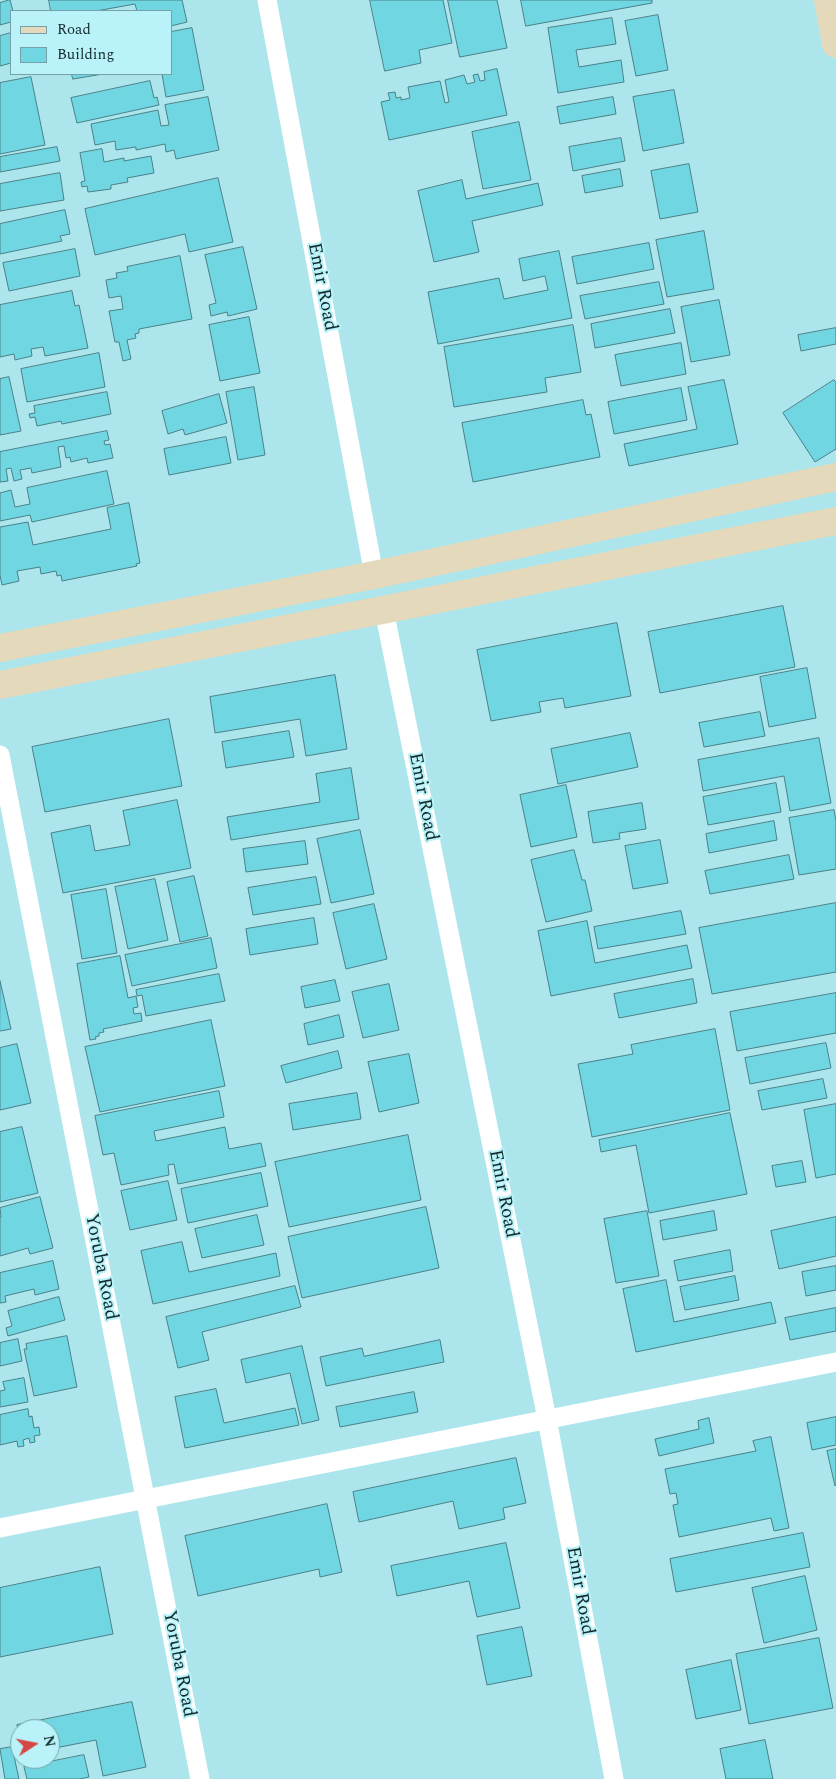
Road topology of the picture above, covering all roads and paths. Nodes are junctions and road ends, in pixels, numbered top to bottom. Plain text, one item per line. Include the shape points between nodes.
1 (267, 0) edge
2 (828, 0) edge
3 (836, 44) edge
4 (836, 478) edge
5 (836, 521) edge
6 (374, 575) junction
7 (384, 610) junction
8 (0, 648) edge
9 (0, 685) edge
10 (0, 755) edge
11 (836, 1362) edge
12 (547, 1419) junction
13 (145, 1499) junction
14 (0, 1528) edge
15 (200, 1779) edge
16 (614, 1779) edge

1 - 6 lane, Emir Road
2 - 3 main road
4 - 6 main road
5 - 7 main road
6 - 8 main road
7 - 9 main road
7 - 12 lane, Emir Road
10 - 13 lane, Yoruba Road
11 - 12 lane
12 - 13 lane
12 - 16 lane, Emir Road
13 - 14 lane
13 - 15 lane, Yoruba Road

